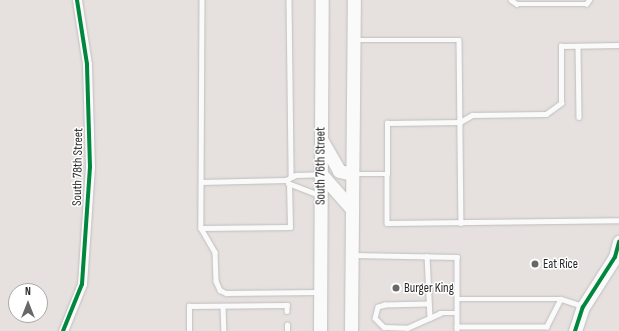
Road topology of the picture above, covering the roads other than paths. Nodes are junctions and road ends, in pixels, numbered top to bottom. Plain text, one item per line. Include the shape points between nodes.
1 (77, 0) edge
2 (202, 0) edge
3 (289, 0) edge
4 (322, 0) edge
5 (354, 0) edge
6 (511, 0) edge
7 (589, 0) edge
8 (354, 40) junction
9 (619, 45) edge
10 (578, 46) junction
11 (579, 117) dead end
12 (460, 122) junction
13 (322, 140) junction
14 (321, 174) junction
15 (352, 174) junction
16 (387, 174) junction
17 (291, 176) junction
18 (201, 182) junction
19 (288, 182) junction
20 (321, 196) junction
21 (352, 209) junction
22 (619, 220) edge
23 (460, 223) junction
24 (201, 228) junction
25 (619, 242) edge
26 (352, 255) junction
27 (427, 256) junction
28 (320, 292) junction
29 (457, 299) junction
30 (561, 299) junction
31 (427, 304) junction
32 (223, 306) junction
33 (583, 307) junction
34 (287, 311) dead end
35 (457, 313) junction
36 (430, 318) junction
37 (287, 325) dead end
38 (354, 329) edge
39 (457, 329) edge
40 (63, 331) edge
41 (189, 331) edge
42 (224, 331) edge
43 (287, 331) edge
44 (320, 331) edge
45 (575, 331) edge

1 - 40 street, South 78th Street via 87,64 90,167 82,284
2 - 18 lane
3 - 17 lane
4 - 13 main road, South 76th Street
5 - 8 main road
6 - 7 lane via 517,4 586,4
8 - 12 lane via 459,40
8 - 15 main road
9 - 10 lane
10 - 11 lane
10 - 12 lane via 561,46 561,103 546,114 472,115
12 - 16 lane via 387,123
12 - 23 lane
13 - 14 main road, South 76th Street
13 - 15 main road via 339,171
14 - 17 lane
14 - 20 main road, South 76th Street
14 - 21 main road
15 - 16 lane
15 - 21 main road
16 - 23 lane via 387,223
17 - 19 lane
18 - 19 lane
18 - 24 lane
19 - 20 lane
19 - 24 lane via 290,227
20 - 28 main road, South 76th Street
21 - 26 main road
22 - 23 lane
24 - 28 lane via 215,252 216,281 220,290 226,293
25 - 33 main road via 615,257
26 - 27 lane
26 - 38 main road
27 - 29 lane via 457,257
27 - 31 lane
28 - 44 main road, South 76th Street
29 - 30 lane
29 - 35 lane
30 - 33 lane
30 - 39 lane via 547,327
31 - 36 lane
31 - 36 lane via 385,305 378,307 375,318 384,327 407,328
32 - 34 lane via 287,305
32 - 41 lane via 189,306
32 - 42 lane
33 - 45 main road
35 - 36 lane via 440,313
35 - 39 lane
37 - 43 lane

